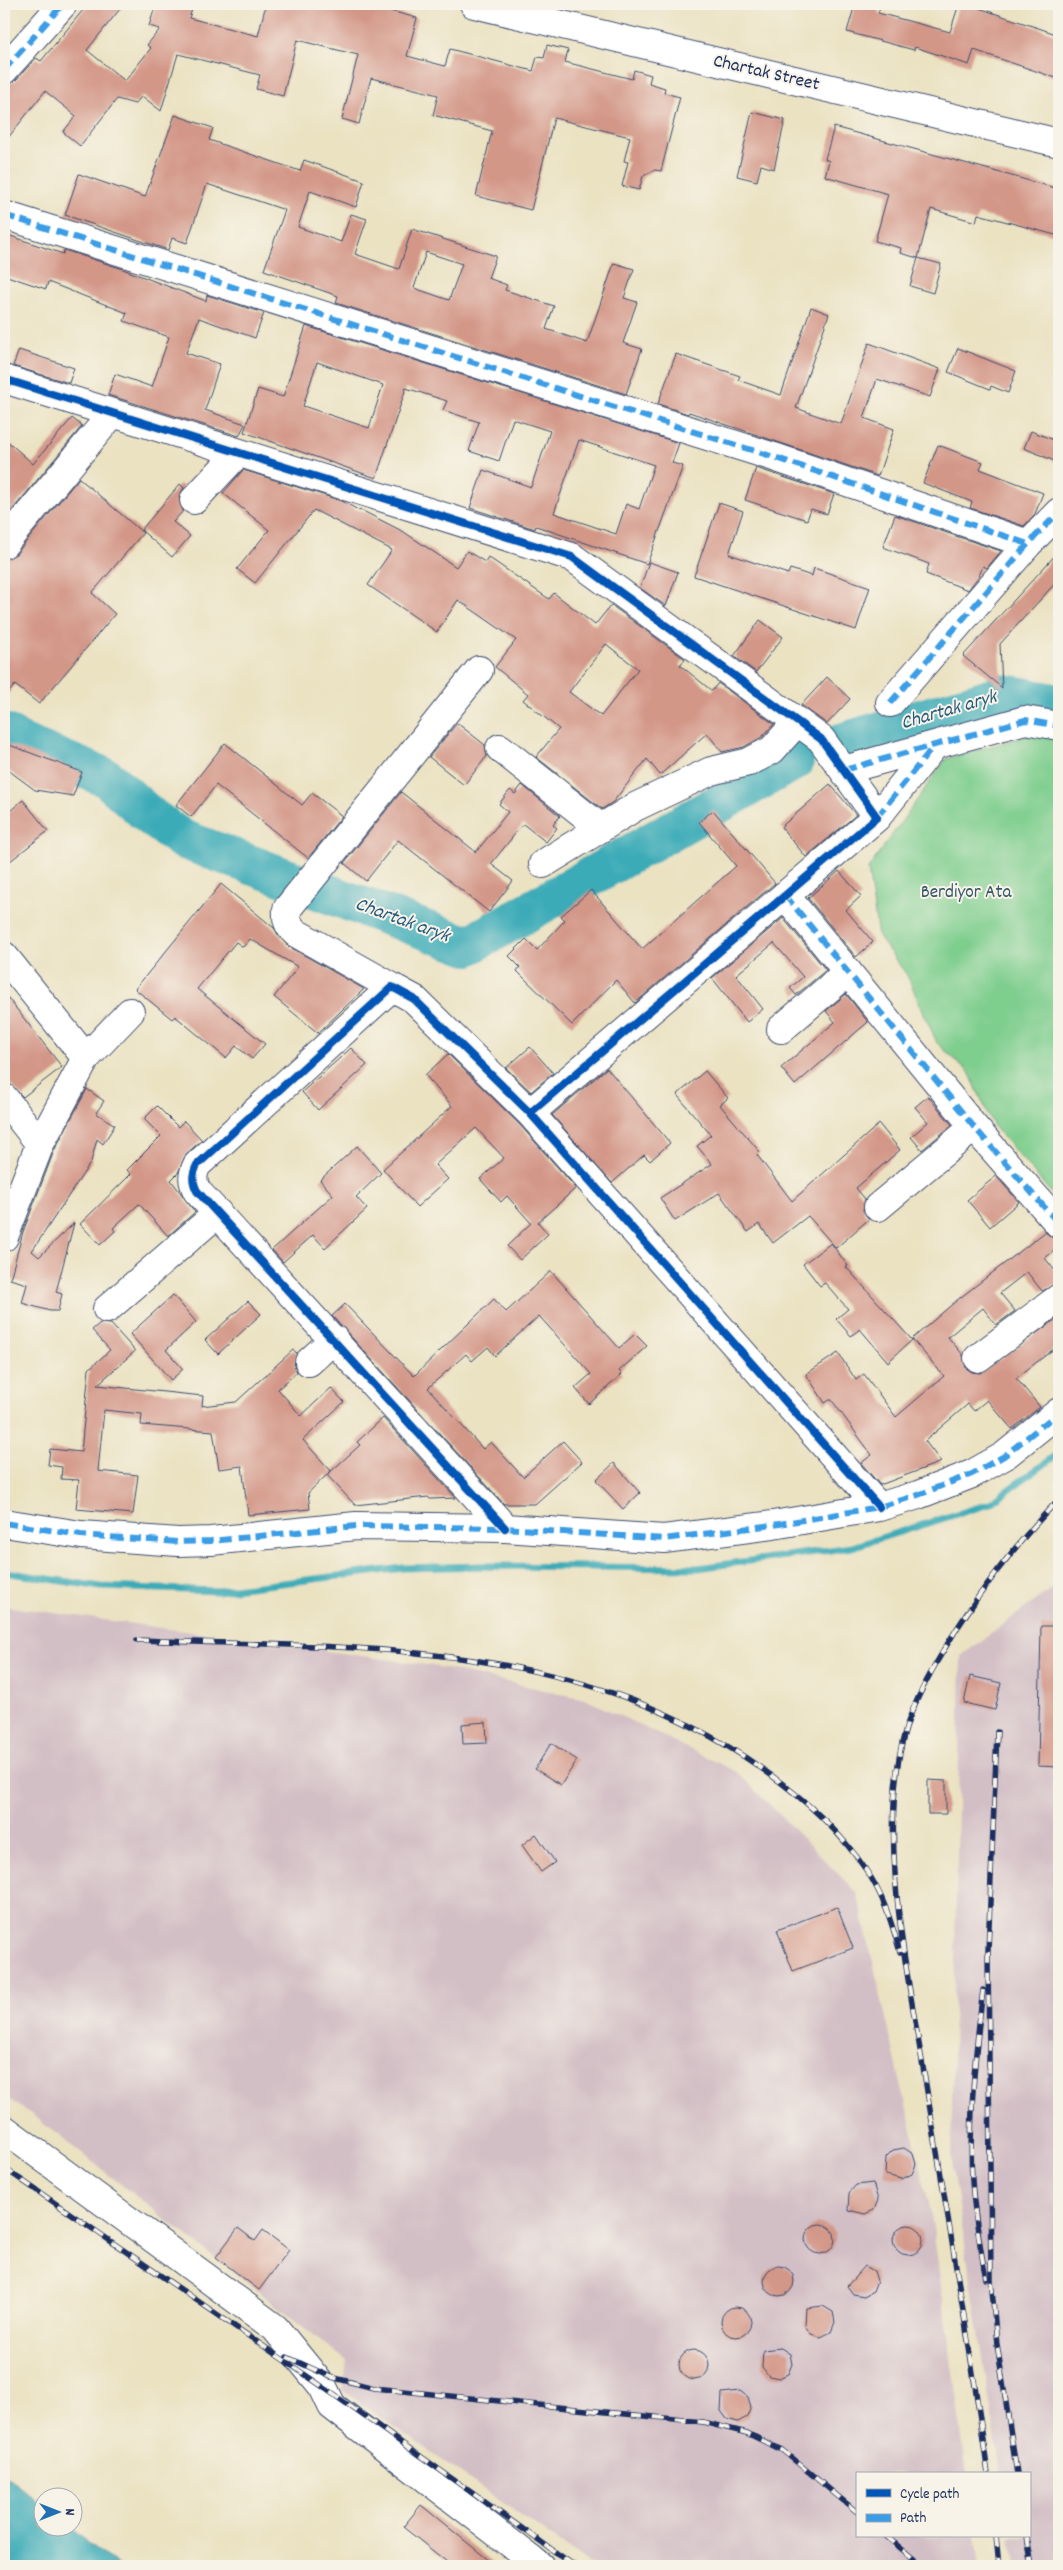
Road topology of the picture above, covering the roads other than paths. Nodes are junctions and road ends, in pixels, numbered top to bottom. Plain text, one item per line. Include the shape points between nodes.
1 (63, 4) edge
2 (474, 4) edge
3 (4, 68) edge
4 (1059, 143) edge
5 (4, 215) edge
6 (4, 379) edge
7 (112, 413) junction
8 (238, 453) junction
9 (194, 500) dead end
10 (1059, 512) edge
11 (4, 544) edge
12 (1028, 544) junction
13 (479, 670) dead end
14 (890, 703) dead end
15 (797, 722) junction
16 (1059, 726) edge
17 (933, 747) junction
18 (500, 748) dead end
19 (844, 770) junction
20 (877, 817) junction
21 (601, 828) junction
22 (543, 864) dead end
23 (786, 895) junction
24 (4, 956) edge
25 (848, 972) junction
26 (392, 987) junction
27 (130, 1012) dead end
28 (781, 1029) dead end
29 (86, 1058) junction
30 (4, 1098) edge
31 (530, 1113) junction
32 (974, 1127) junction
33 (40, 1144) junction
34 (878, 1207) dead end
35 (218, 1213) junction
36 (1059, 1224) edge
37 (4, 1237) edge
38 (1059, 1298) edge
39 (107, 1309) dead end
40 (334, 1339) junction
41 (978, 1358) dead end
42 (309, 1362) dead end
43 (1059, 1412) edge
44 (879, 1507) junction
45 (4, 1523) edge
46 (505, 1528) junction
47 (4, 2129) edge
48 (540, 2566) edge

1 - 3 street
2 - 4 street, Chartak Street
5 - 12 street via 774,456
6 - 7 street
7 - 8 street
7 - 11 street
8 - 9 street
8 - 15 street via 572,558
10 - 12 street
12 - 14 street
13 - 26 street via 287,909 286,918 296,932
15 - 19 street via 821,740
15 - 21 street via 772,750 749,762 711,771 635,807
16 - 17 street via 1025,720
17 - 19 street
17 - 20 street
18 - 21 street
19 - 20 street
20 - 23 street
21 - 22 street
23 - 25 street
23 - 31 street
24 - 29 street
25 - 28 street
25 - 32 street
26 - 31 street via 414,998
26 - 35 street via 197,1165 193,1182 197,1191
27 - 29 street
29 - 33 street
30 - 33 street
31 - 44 street
32 - 34 street
32 - 36 street
33 - 37 street
35 - 39 street
35 - 40 street
38 - 41 street
40 - 42 street
40 - 46 street
43 - 44 street via 1020,1445 972,1474
44 - 46 street via 664,1539
45 - 46 street via 81,1535 178,1542 356,1526
47 - 48 street via 275,2328 322,2387 332,2406

